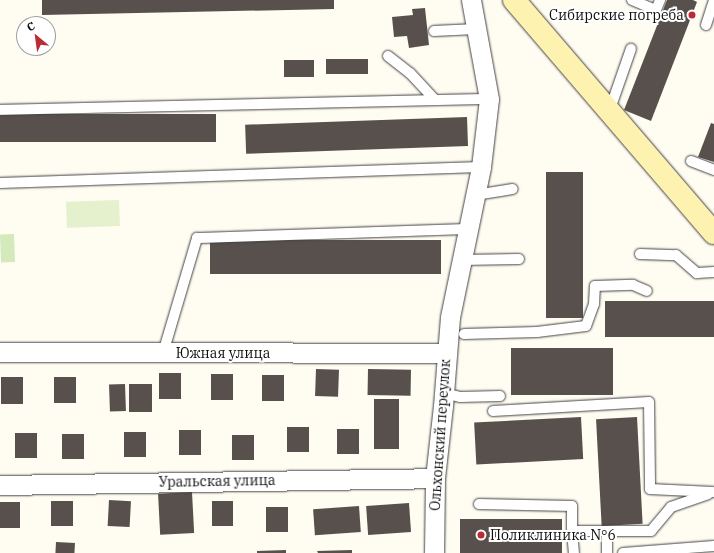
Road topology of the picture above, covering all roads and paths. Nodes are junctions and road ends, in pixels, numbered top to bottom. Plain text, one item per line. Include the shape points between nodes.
1 (471, 0) edge
2 (514, 0) edge
3 (632, 0) edge
4 (660, 0) edge
5 (714, 0) edge
6 (706, 25) dead end
7 (476, 29) junction
8 (434, 31) dead end
9 (631, 49) dead end
10 (388, 56) dead end
11 (489, 99) junction
12 (435, 100) junction
13 (0, 110) edge
14 (609, 112) junction
15 (691, 161) dead end
16 (481, 167) junction
17 (714, 170) edge
18 (0, 183) edge
19 (513, 189) dead end
20 (475, 195) junction
21 (469, 230) junction
22 (714, 233) edge
23 (640, 254) dead end
24 (519, 259) dead end
25 (462, 260) junction
26 (714, 272) edge
27 (647, 291) dead end
28 (464, 334) dead end
29 (0, 352) edge
30 (163, 352) junction
31 (446, 353) junction
32 (444, 393) junction
33 (500, 396) dead end
34 (493, 411) dead end
35 (435, 478) junction
36 (0, 485) edge
37 (713, 492) edge
38 (479, 504) dead end
39 (572, 531) junction
40 (607, 531) junction
41 (714, 546) edge
42 (434, 553) edge
43 (574, 553) edge
44 (607, 553) edge
45 (623, 553) edge

1 - 7 street, Ольхонский переулок
2 - 14 street
3 - 4 lane via 656,10
5 - 6 lane
7 - 8 lane
7 - 11 street, Ольхонский переулок
9 - 14 lane
10 - 12 lane via 410,73
11 - 12 lane
11 - 16 street, Ольхонский переулок
12 - 13 lane
14 - 22 street
15 - 17 lane
16 - 18 lane
16 - 20 street, Ольхонский переулок
19 - 20 lane
20 - 21 street, Ольхонский переулок
21 - 25 street, Ольхонский переулок
21 - 30 lane via 197,238
23 - 26 lane via 676,255 697,273
24 - 25 lane
25 - 31 street, Ольхонский переулок via 450,317
27 - 28 lane via 633,285 595,286 594,304 586,326 537,332
29 - 30 street, Южная улица
30 - 31 street, Южная улица
31 - 32 street, Ольхонский переулок
32 - 33 lane via 460,397
32 - 35 street, Ольхонский переулок
34 - 37 lane via 649,402 650,489
35 - 36 street, Уральская улица
35 - 42 street, Ольхонский переулок
37 - 40 lane via 671,508 651,531
38 - 39 lane via 572,506
39 - 40 lane
39 - 43 lane
40 - 44 lane
41 - 45 lane

